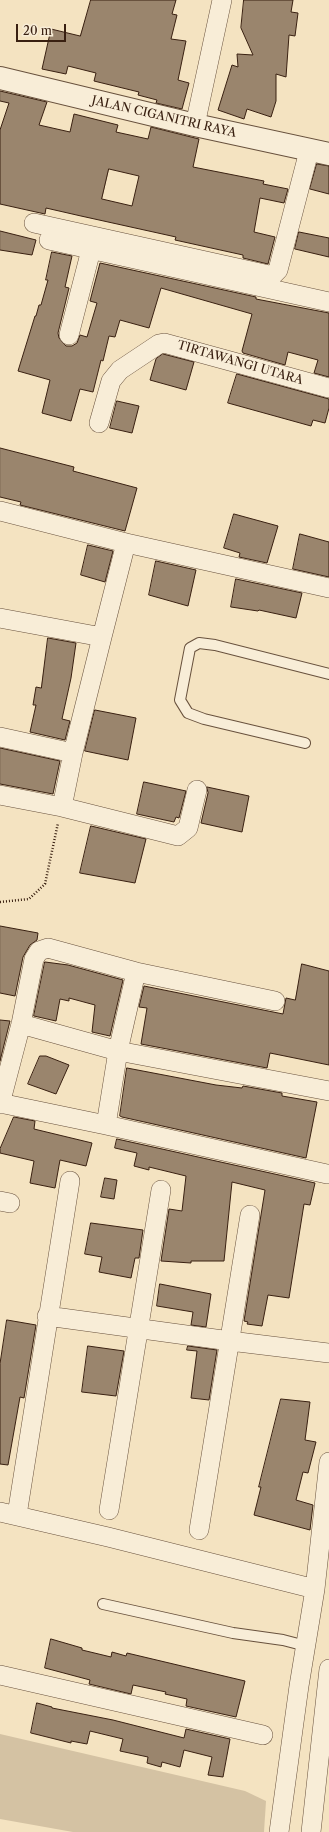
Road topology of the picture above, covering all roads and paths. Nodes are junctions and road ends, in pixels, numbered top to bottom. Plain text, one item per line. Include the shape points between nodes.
1 (222, 0) edge
2 (0, 78) edge
3 (195, 125) junction
4 (319, 152) edge
5 (34, 223) dead end
6 (49, 240) dead end
7 (91, 250) junction
8 (329, 302) edge
9 (69, 335) dead end
10 (329, 388) edge
11 (99, 423) dead end
12 (0, 512) edge
13 (126, 543) junction
14 (329, 588) edge
15 (0, 618) edge
16 (102, 637) junction
17 (329, 674) edge
18 (0, 738) edge
19 (305, 743) dead end
20 (73, 753) junction
21 (197, 790) dead end
22 (0, 796) edge
23 (62, 807) junction
24 (0, 902) edge
25 (136, 972) junction
26 (275, 1001) dead end
27 (21, 1024) junction
28 (118, 1051) junction
29 (329, 1091) edge
30 (0, 1104) edge
31 (106, 1125) junction
32 (329, 1174) edge
33 (70, 1180) dead end
34 (161, 1190) dead end
35 (250, 1215) dead end
36 (47, 1316) junction
37 (139, 1328) junction
38 (230, 1341) junction
39 (329, 1353) edge
40 (329, 1469) edge
41 (109, 1510) dead end
42 (8, 1514) edge
43 (199, 1530) dead end
44 (315, 1590) junction
45 (103, 1604) dead end
46 (306, 1646) junction
47 (329, 1669) edge
48 (0, 1676) edge
49 (263, 1735) dead end
50 (280, 1829) edge
51 (313, 1832) edge

1 - 3 street
2 - 3 street, JALAN CIGANITRI RAYA
3 - 4 street, JALAN CIGANITRI RAYA
4 - 5 street via 278,270 274,274 269,275
6 - 7 street
7 - 8 street
7 - 9 street
10 - 11 street, TIRTAWANGI UTARA via 164,342 120,370 111,381
12 - 13 street
13 - 14 street
13 - 16 street
15 - 16 street
16 - 20 street
17 - 19 lane via 215,645 199,643 190,648 180,700 188,713
18 - 20 street
20 - 23 street
21 - 23 street via 188,828 178,836
22 - 23 street
23 - 24 path via 45,884 29,899
25 - 26 street
25 - 27 street via 48,948 39,951 34,959
25 - 28 street
27 - 28 street
27 - 30 street
28 - 29 street
28 - 31 street
30 - 31 street
31 - 32 street
33 - 36 street
34 - 37 street
35 - 38 street
36 - 37 street
36 - 42 street
37 - 38 street
37 - 41 street
38 - 39 street
38 - 43 street
40 - 44 street
42 - 44 street
44 - 46 street
45 - 46 lane via 233,1633
46 - 50 street
47 - 51 street
48 - 49 street
50 - 51 street

